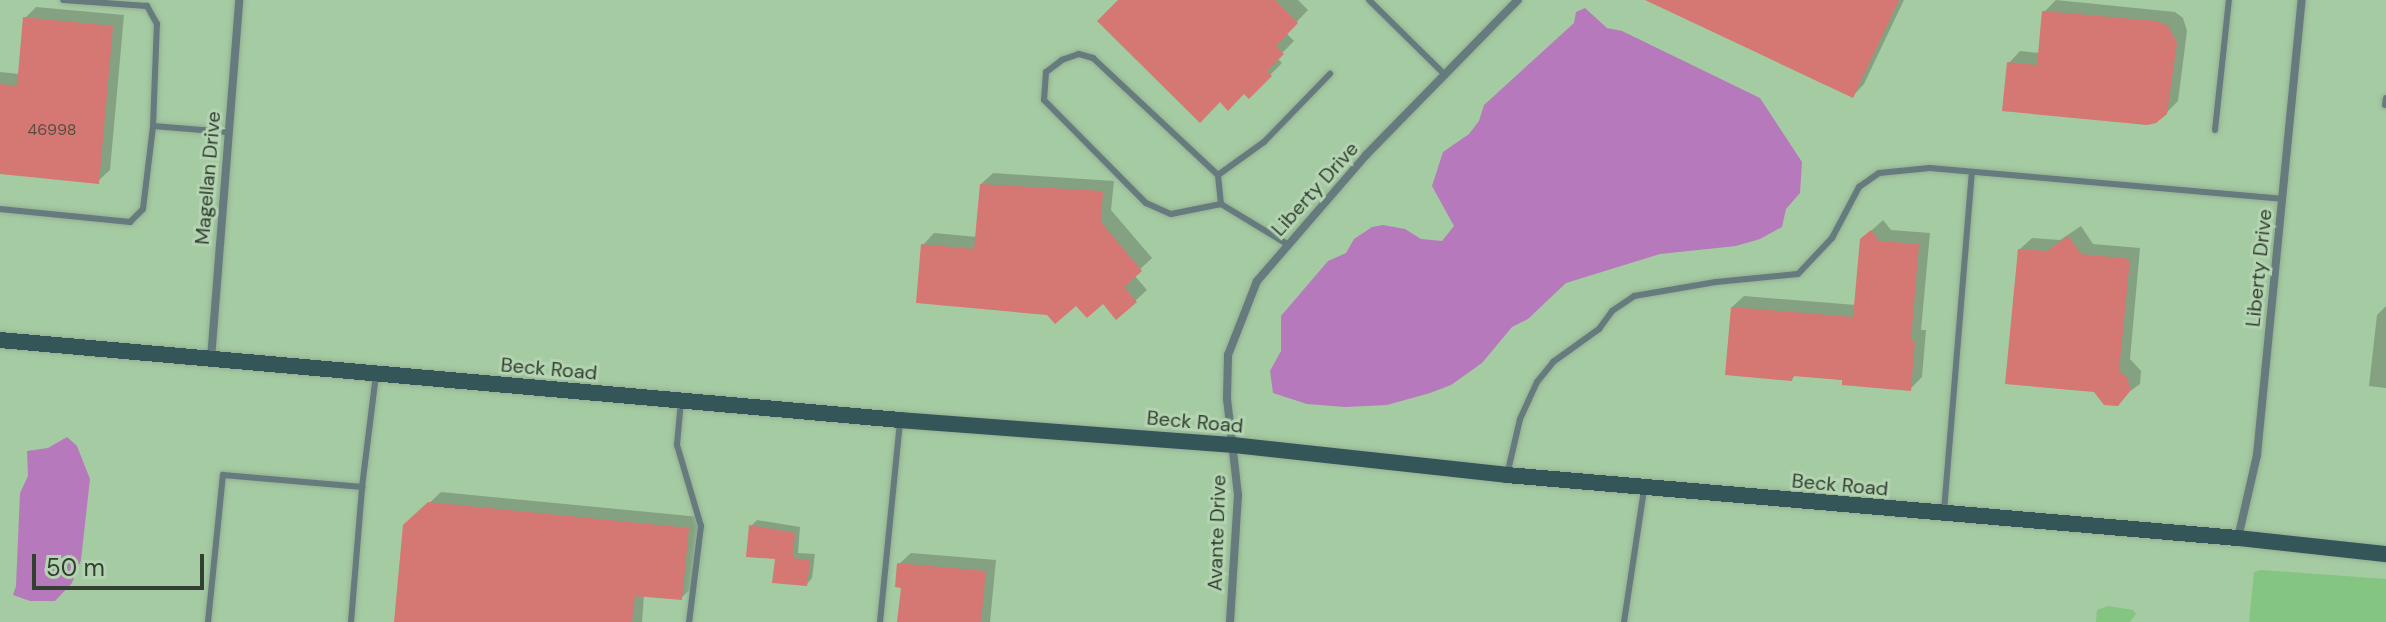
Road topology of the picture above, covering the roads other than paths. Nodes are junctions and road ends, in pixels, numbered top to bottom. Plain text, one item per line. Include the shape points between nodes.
1 (63, 0) edge
2 (239, 0) edge
3 (1369, 0) edge
4 (1518, 0) edge
5 (2229, 0) edge
6 (2302, 0) edge
7 (1330, 74) dead end
8 (1445, 75) junction
9 (2386, 98) edge
10 (2385, 105) edge
11 (153, 126) junction
12 (2215, 130) dead end
13 (227, 132) junction
14 (1972, 172) junction
15 (1218, 175) junction
16 (2282, 199) junction
17 (1221, 204) junction
18 (0, 209) edge
19 (1287, 244) junction
20 (0, 340) edge
21 (211, 359) junction
22 (376, 374) junction
23 (681, 401) junction
24 (900, 420) junction
25 (1233, 445) junction
26 (1507, 475) junction
27 (362, 487) junction
28 (1644, 487) junction
29 (1944, 514) junction
30 (2238, 538) junction
31 (2386, 554) edge
32 (208, 622) edge
33 (351, 622) edge
34 (689, 622) edge
35 (880, 622) edge
36 (1230, 622) edge
37 (1624, 622) edge

1 - 11 lane via 147,6 157,24
2 - 13 street, Magellan Drive
3 - 8 lane
4 - 8 street, Liberty Drive
5 - 12 lane
6 - 16 street, Liberty Drive
7 - 15 lane via 1264,142
8 - 19 street, Liberty Drive
9 - 10 lane
11 - 13 lane
11 - 18 lane via 143,209 130,222
13 - 21 street, Magellan Drive
14 - 16 lane
14 - 26 lane via 1930,168 1879,173 1859,187 1832,238 1798,274 1634,296 1579,346 1553,362 1537,382 1520,419
14 - 29 lane
15 - 17 lane
15 - 17 lane via 1093,58 1079,54 1046,72 1044,100 1146,203 1171,214
16 - 30 street, Liberty Drive via 2257,455
17 - 19 lane
19 - 25 street, Liberty Drive via 1257,281 1228,355
20 - 21 street, Beck Road
21 - 22 street, Beck Road
22 - 23 street, Beck Road
22 - 27 lane
23 - 24 street, Beck Road
23 - 34 lane via 677,445 701,526
24 - 25 street, Beck Road
24 - 35 lane
25 - 26 street, Beck Road
25 - 36 street, Avante Drive via 1238,495
26 - 28 street, Beck Road
27 - 32 lane via 223,475
27 - 33 lane
28 - 29 street, Beck Road
28 - 37 lane
29 - 30 street, Beck Road
30 - 31 street, Beck Road

